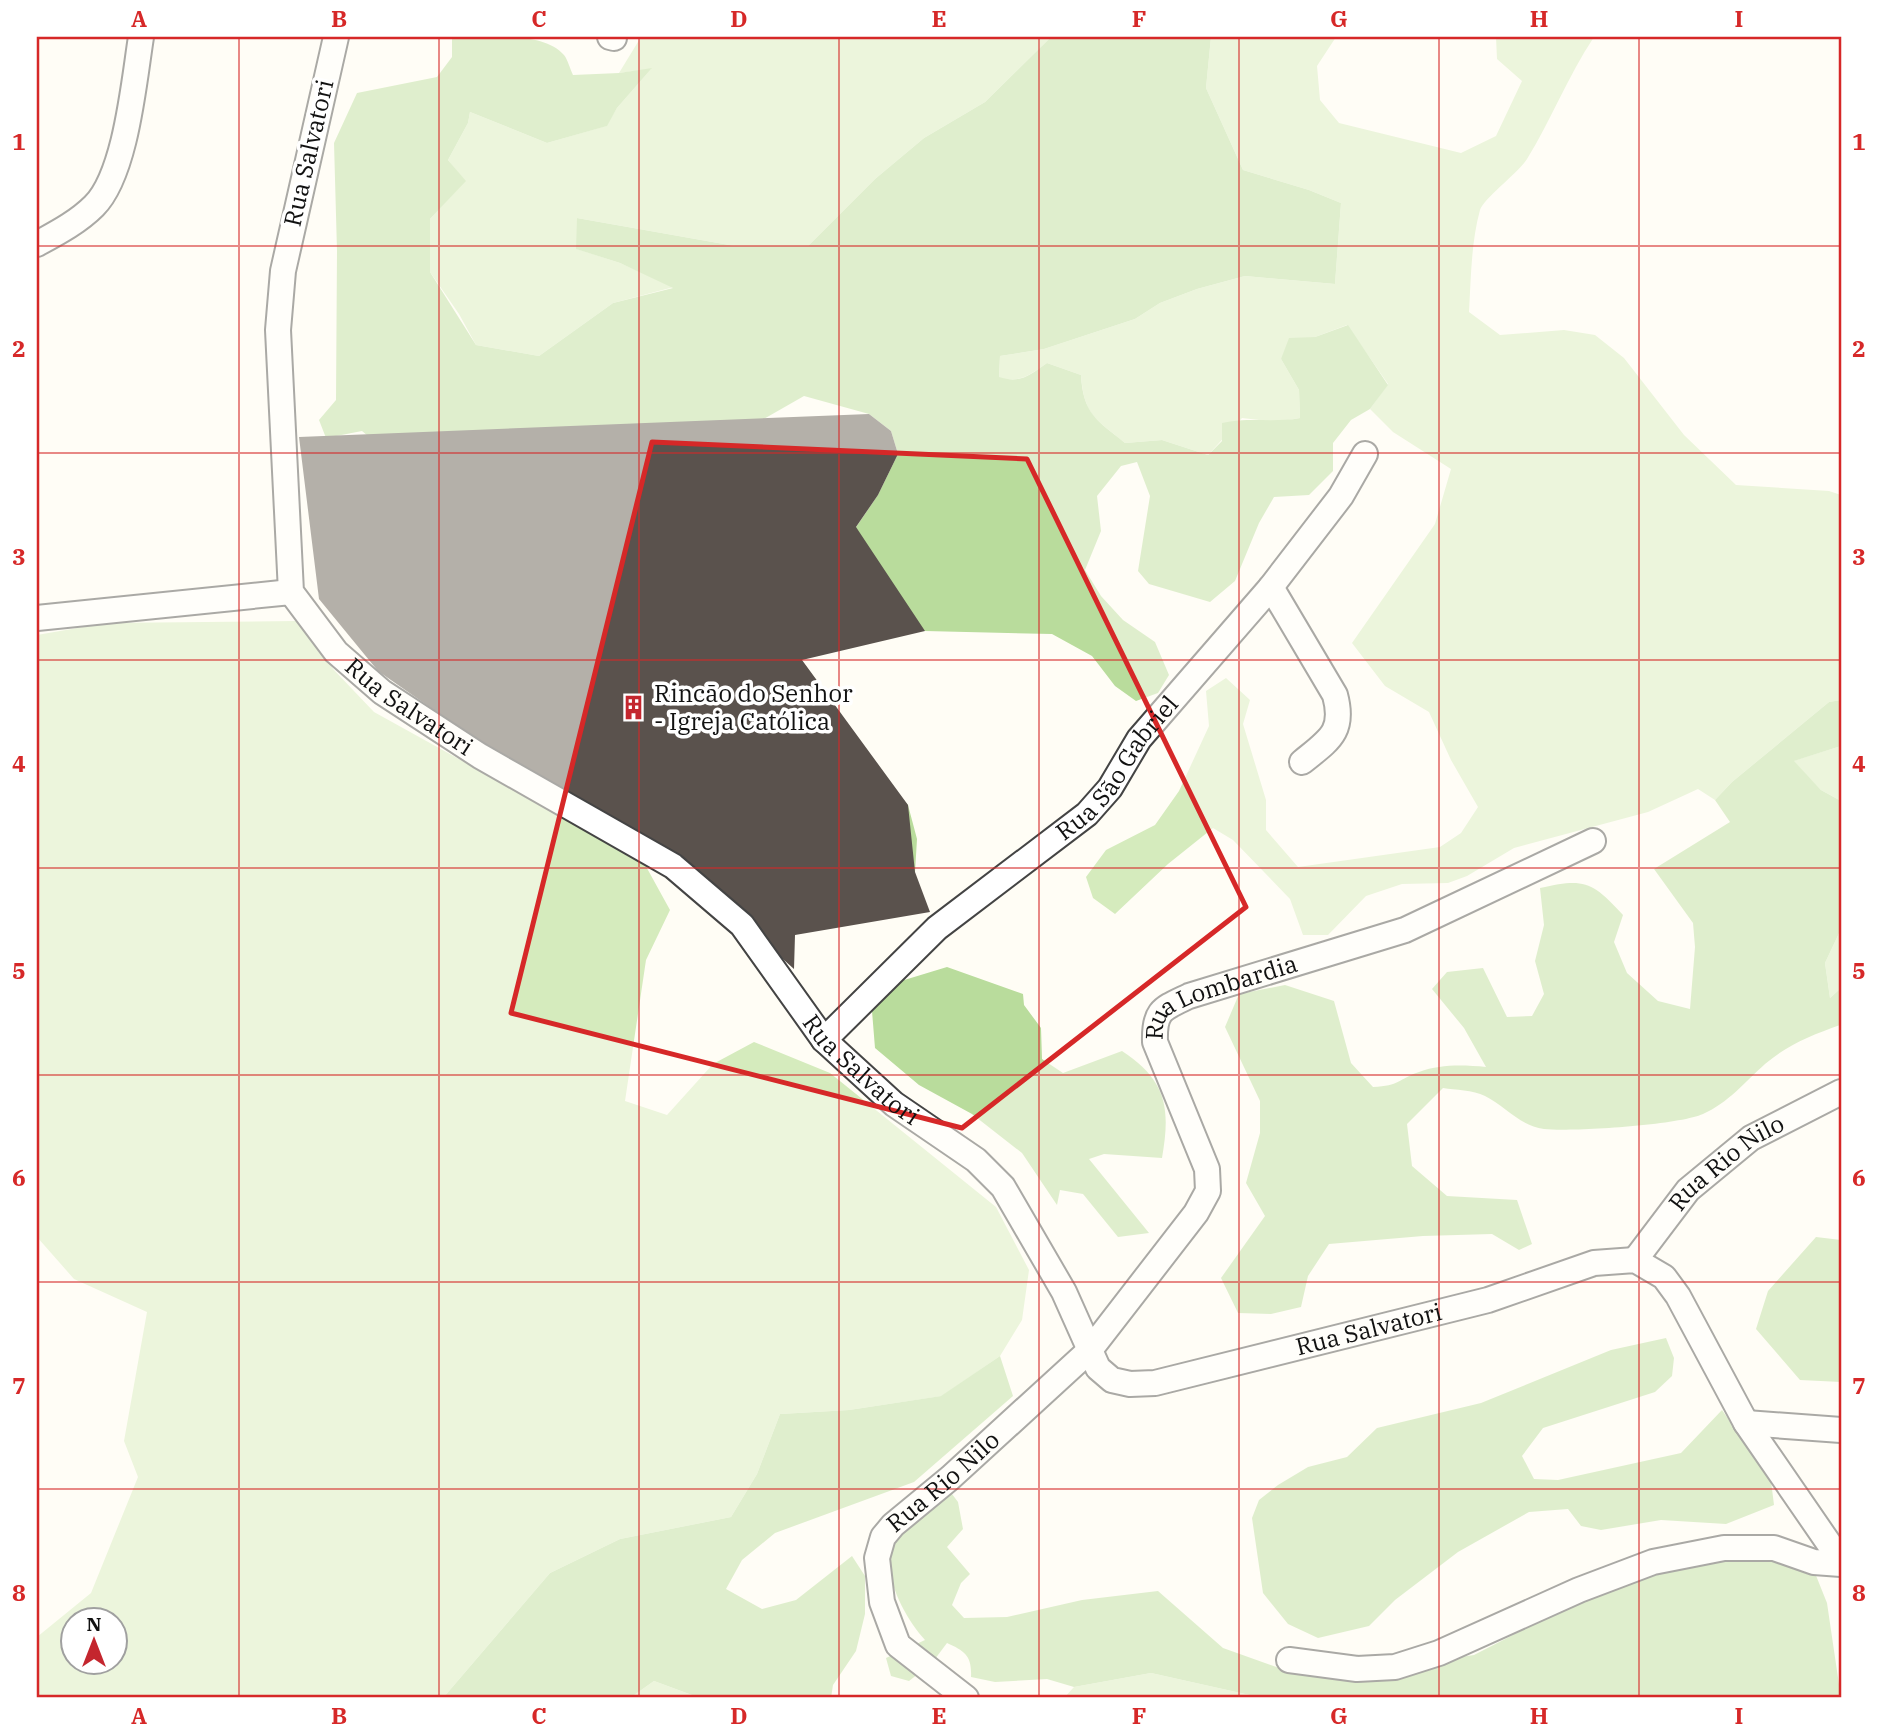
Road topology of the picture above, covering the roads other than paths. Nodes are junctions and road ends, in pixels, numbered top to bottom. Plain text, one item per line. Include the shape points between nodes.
1 (141, 37) edge
2 (336, 37) edge
3 (37, 244) edge
4 (1366, 454) dead end
5 (1271, 587) junction
6 (291, 592) junction
7 (37, 618) edge
8 (1302, 762) dead end
9 (1593, 841) dead end
10 (824, 1040) junction
11 (1841, 1091) edge
12 (1635, 1260) junction
13 (1090, 1350) junction
14 (1746, 1423) junction
15 (1841, 1430) edge
16 (1841, 1562) edge
17 (1289, 1660) dead end
18 (966, 1698) edge

1 - 3 street via 123,139 109,183 96,204 72,225
2 - 6 street, Rua Salvatori via 282,271 278,330
4 - 5 street, Rua São Gabriel via 1341,496
5 - 8 street via 1335,695 1339,712 1339,725 1328,740
5 - 10 street, Rua São Gabriel via 1139,739 1110,788 1087,814 937,928
6 - 7 street
6 - 10 street, Rua Salvatori via 336,652 382,692 683,874 741,925
9 - 13 street, Rua Lombardia via 1405,930 1163,1008 1154,1021 1155,1042 1207,1169 1208,1192
10 - 13 street, Rua Salvatori via 894,1104 976,1160 1003,1186 1064,1292
11 - 12 street, Rua Rio Nilo via 1751,1138 1688,1190
12 - 13 street, Rua Salvatori via 1594,1263 1488,1300 1155,1383 1112,1380 1098,1368
12 - 14 street via 1664,1277 1678,1296
13 - 18 street, Rua Rio Nilo via 893,1525 879,1548 882,1602 898,1645
14 - 15 street
14 - 16 street
16 - 17 street via 1814,1562 1774,1548 1724,1548 1653,1562 1439,1653 1395,1667 1357,1669

